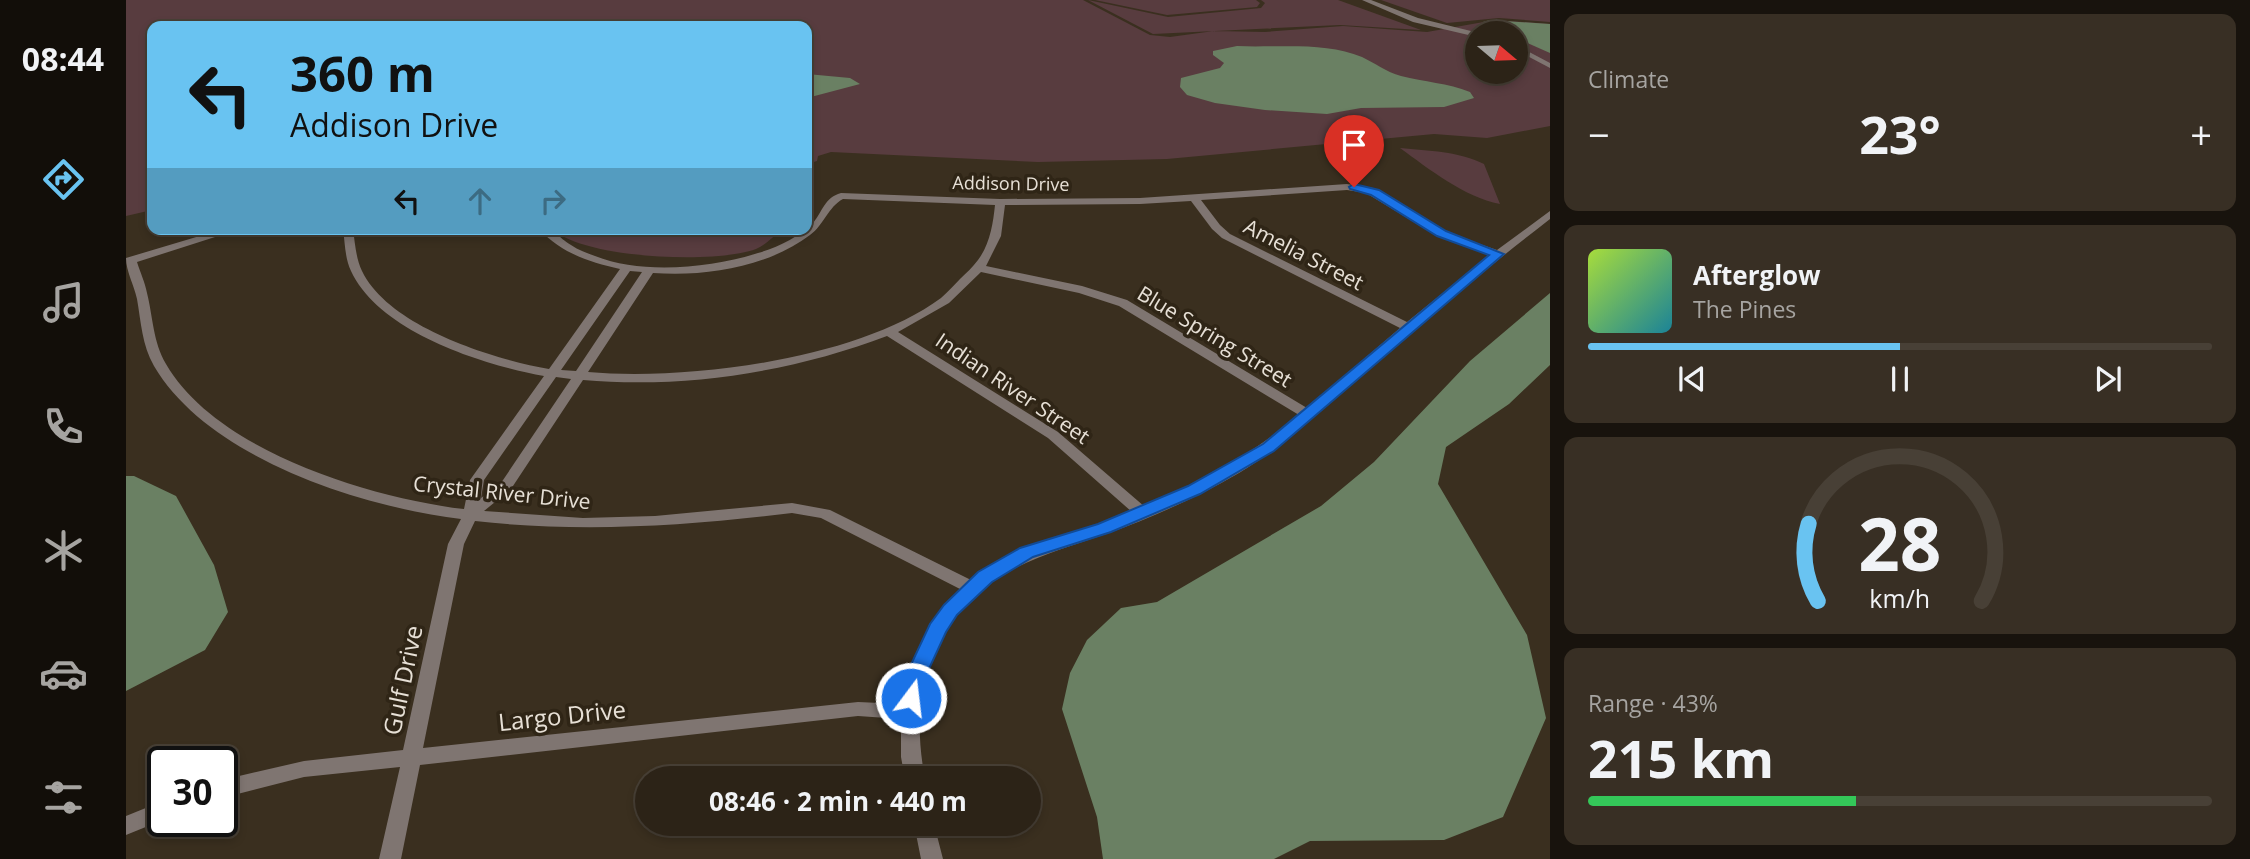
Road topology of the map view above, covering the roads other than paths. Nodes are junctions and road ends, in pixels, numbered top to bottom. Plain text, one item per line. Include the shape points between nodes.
1 (1365, 0) edge
2 (1465, 31) edge
3 (1528, 54) edge
4 (1550, 66) edge
5 (1195, 199) junction
6 (1000, 202) junction
7 (1550, 214) edge
8 (812, 228) edge
9 (216, 235) edge
10 (349, 235) edge
11 (550, 235) edge
12 (804, 235) edge
13 (1498, 254) junction
14 (128, 262) edge
15 (628, 267) junction
16 (979, 268) junction
17 (650, 269) junction
18 (1408, 327) junction
19 (888, 331) junction
20 (554, 373) junction
21 (580, 376) junction
22 (1307, 414) junction
23 (1143, 513) junction
24 (471, 514) junction
25 (972, 588) junction
26 (909, 712) junction
27 (411, 757) junction
28 (912, 766) edge
29 (238, 785) edge
30 (147, 817) edge
31 (126, 826) edge
32 (927, 836) edge
33 (390, 859) edge
34 (932, 859) edge

1 - 2 street via 1416,20
3 - 4 street
5 - 6 street, Addison Drive
5 - 13 street, Addison Drive via 1362,188 1441,234
5 - 18 street, Amelia Street via 1226,236
6 - 8 street, Addison Drive via 841,196 826,204
6 - 16 street via 994,242
7 - 13 street
9 - 14 street
10 - 20 street via 355,269 397,315 445,343
11 - 15 street, Addison Drive via 581,255
12 - 17 street, Addison Drive via 776,251 714,267
13 - 18 street
14 - 24 street, Crystal River Drive via 141,292 149,341 160,364 184,397 226,431 259,452 344,489
15 - 17 street, Addison Drive
15 - 20 street, Gulf Drive
16 - 19 street via 938,303
16 - 22 street, Blue Spring Street via 1123,303
17 - 21 street, Gulf Drive
18 - 22 street
19 - 21 street via 831,351 758,368 678,376
19 - 23 street, Indian River Street via 1053,435
20 - 21 street
20 - 24 street, Gulf Drive via 477,481
21 - 24 street, Gulf Drive via 506,486
22 - 23 street via 1233,470
23 - 25 street via 1027,553
24 - 25 street, Crystal River Drive via 628,523 809,509
24 - 27 street, Gulf Drive via 456,544
25 - 26 street via 950,610 926,650
26 - 27 street, Largo Drive via 858,709
26 - 28 street
27 - 29 street, Largo Drive via 304,769
27 - 33 street, Gulf Drive
30 - 31 street
32 - 34 street

